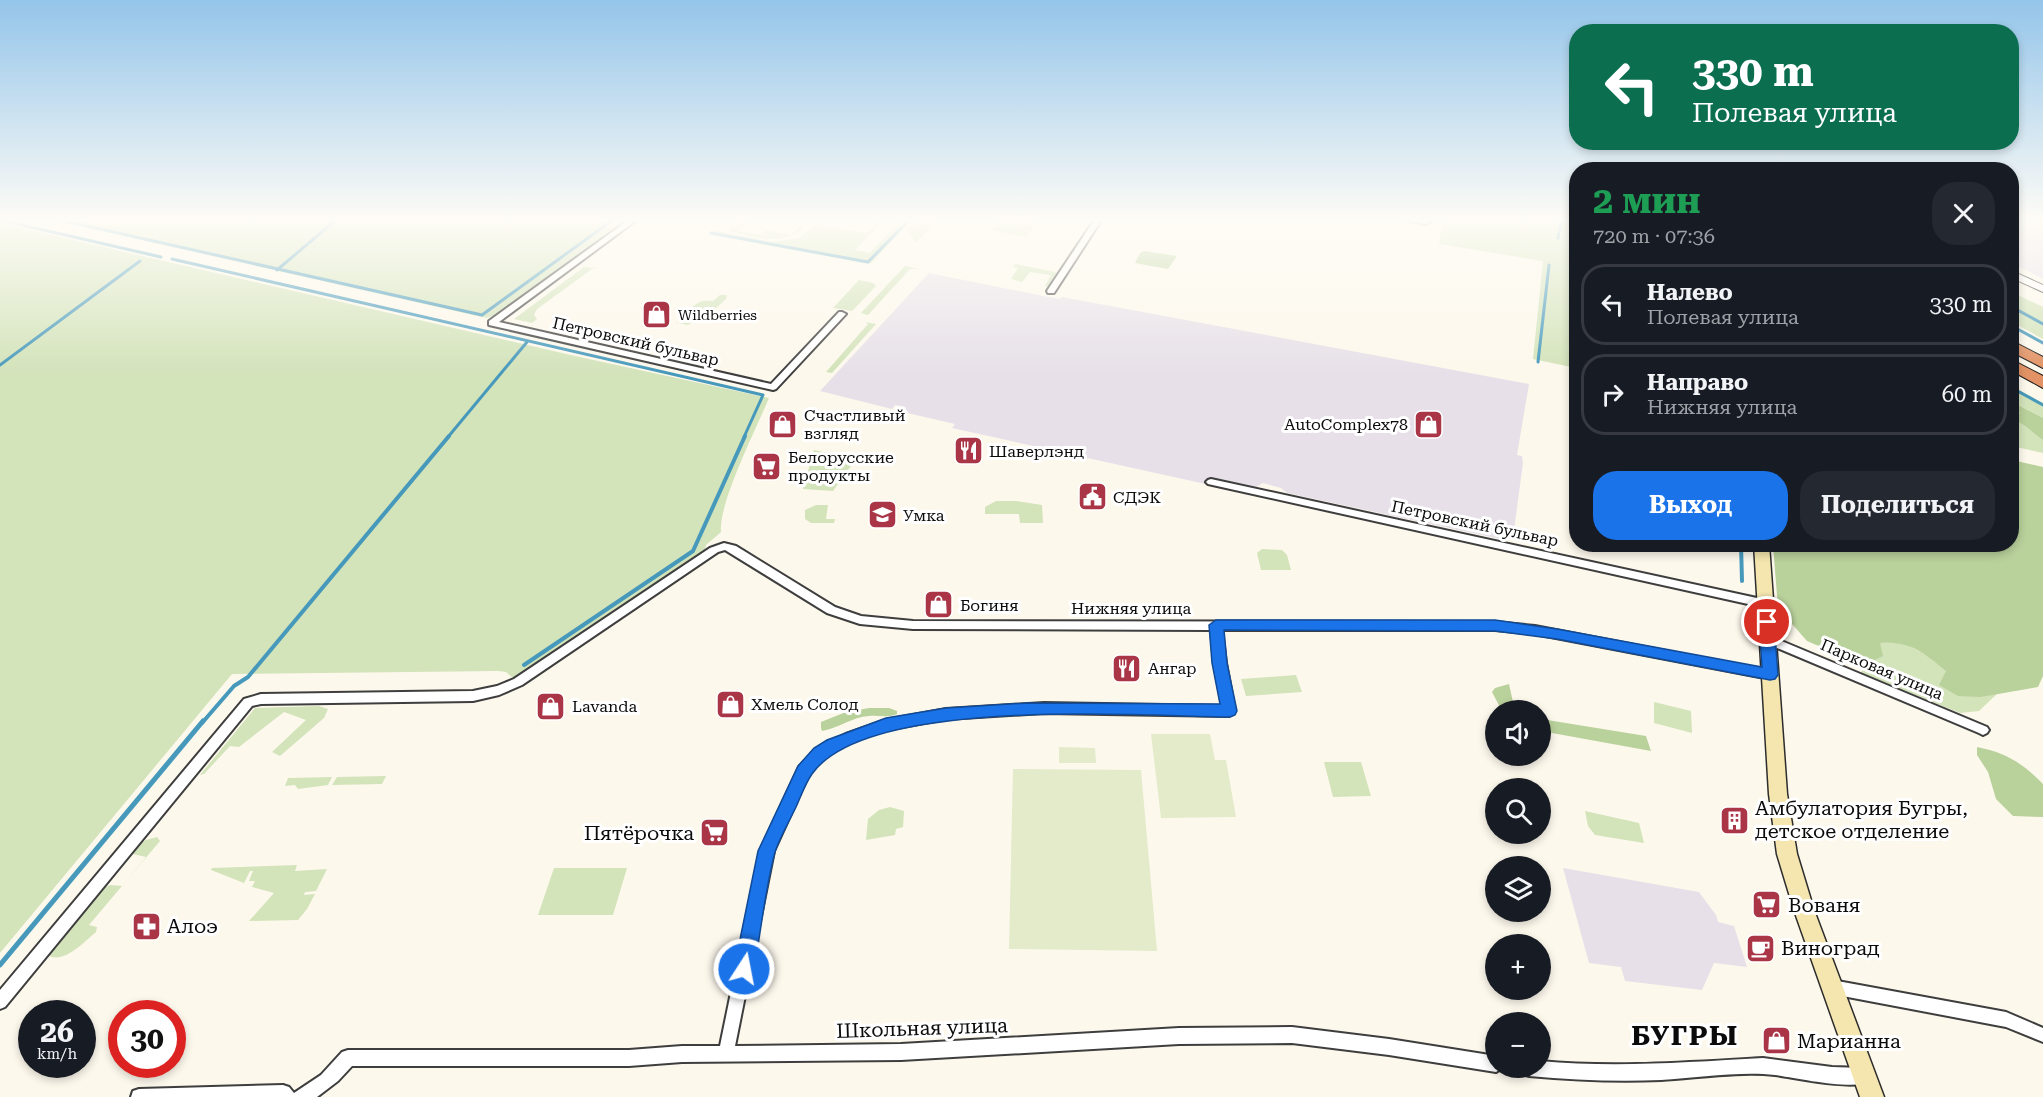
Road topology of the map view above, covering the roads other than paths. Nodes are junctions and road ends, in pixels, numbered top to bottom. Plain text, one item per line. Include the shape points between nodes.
1 (565, 270) edge
2 (1065, 270) edge
3 (2019, 277) edge
4 (2043, 289) edge
5 (1051, 291) dead end
6 (842, 314) dead end
7 (2019, 350) edge
8 (2043, 363) edge
9 (2019, 369) edge
10 (2043, 383) edge
11 (1211, 482) dead end
12 (1762, 552) edge
13 (1766, 604) junction
14 (1216, 625) junction
15 (1767, 639) junction
16 (1770, 675) junction
17 (1983, 730) dead end
18 (1831, 987) junction
19 (0, 1002) edge
20 (2042, 1035) edge
21 (726, 1054) junction
22 (1485, 1062) edge
23 (1551, 1070) edge
24 (1864, 1076) junction
25 (140, 1097) edge
26 (287, 1097) edge
27 (300, 1097) edge
28 (1872, 1097) edge

1 - 6 street, Петровский бульвар via 492,323 773,387
2 - 5 street
3 - 4 street
7 - 8 highway
9 - 10 highway
11 - 13 street, Петровский бульвар
12 - 13 main road
13 - 15 main road
14 - 16 street, Нижняя улица via 1495,626 1535,630
14 - 19 street, Нижняя улица via 913,625 860,620 831,610 724,546 518,682 500,690 473,696 248,702
14 - 21 street via 1230,711 1044,708 946,714 886,725 850,737 820,753 804,771 767,851
15 - 16 main road
15 - 17 street, Парковая улица
16 - 18 main road via 1778,794 1787,854
18 - 20 street via 2006,1020
18 - 24 main road
21 - 22 street, Школьная улица via 901,1052 1179,1036 1292,1035
21 - 27 street, Школьная улица via 348,1058 333,1075
23 - 24 street via 1627,1073 1763,1066
24 - 28 main road
25 - 26 street via 283,1093

